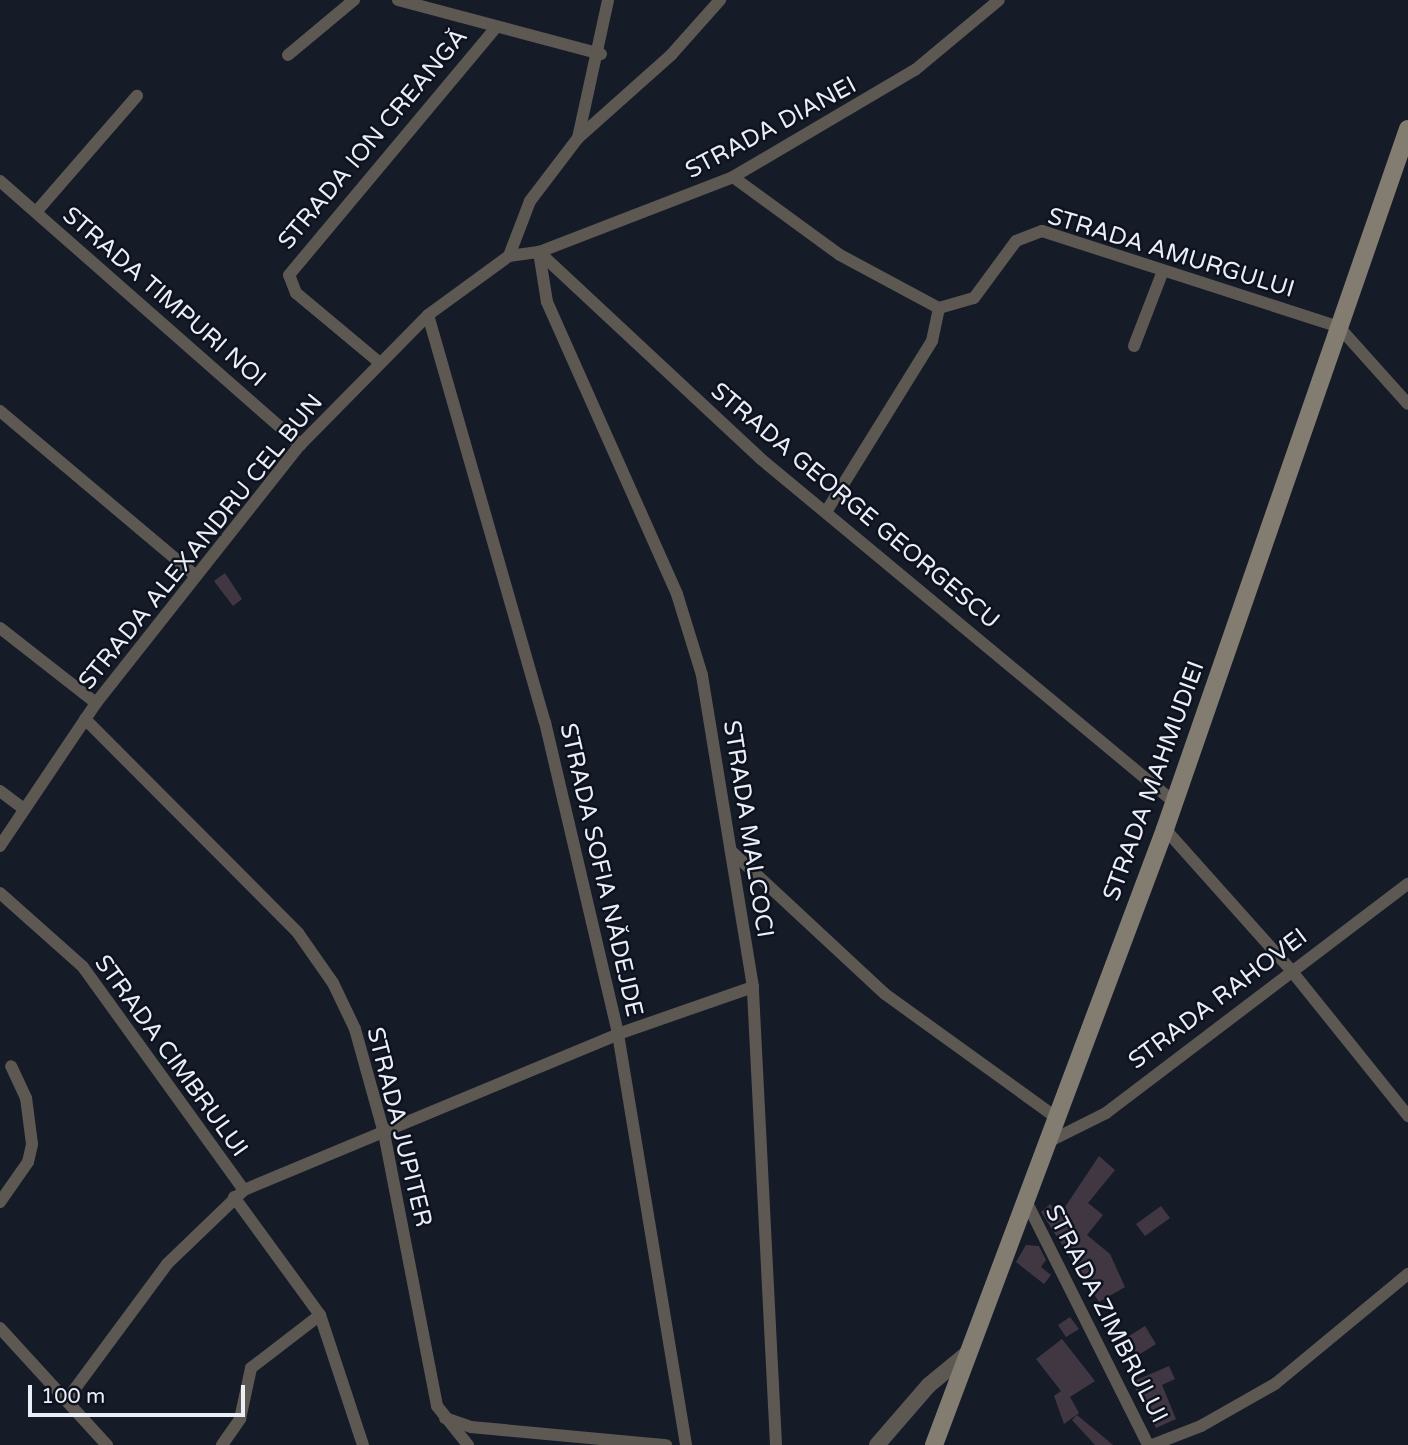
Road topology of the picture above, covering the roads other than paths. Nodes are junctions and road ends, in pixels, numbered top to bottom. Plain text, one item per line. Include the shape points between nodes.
1 (354, 0) edge
2 (398, 0) edge
3 (608, 0) edge
4 (719, 0) edge
5 (999, 0) edge
6 (495, 29) junction
7 (601, 54) junction
8 (288, 55) dead end
9 (136, 96) dead end
10 (1408, 129) edge
11 (578, 138) junction
12 (733, 177) junction
13 (0, 181) edge
14 (36, 212) junction
15 (539, 252) junction
16 (509, 256) junction
17 (1163, 271) junction
18 (939, 309) junction
19 (428, 315) junction
20 (1339, 327) junction
21 (1134, 346) dead end
22 (380, 363) junction
23 (1408, 404) edge
24 (0, 411) edge
25 (300, 445) junction
26 (825, 512) junction
27 (196, 576) junction
28 (0, 628) edge
29 (96, 703) junction
30 (85, 719) junction
31 (0, 791) edge
32 (1174, 802) junction
33 (23, 809) junction
34 (1165, 829) junction
35 (0, 846) edge
36 (731, 850) junction
37 (1408, 884) edge
38 (0, 893) edge
39 (1290, 969) junction
40 (753, 987) junction
41 (618, 1034) junction
42 (11, 1066) dead end
43 (1408, 1116) edge
44 (1058, 1119) junction
45 (384, 1133) junction
46 (1050, 1141) junction
47 (239, 1194) junction
48 (1026, 1201) junction
49 (0, 1202) edge
50 (1408, 1274) edge
51 (320, 1315) junction
52 (0, 1328) edge
53 (969, 1352) junction
54 (68, 1398) junction
55 (443, 1417) junction
56 (107, 1445) edge
57 (222, 1445) edge
58 (363, 1445) edge
59 (468, 1445) edge
60 (666, 1445) edge
61 (686, 1445) edge
62 (776, 1445) edge
63 (877, 1445) edge
64 (934, 1445) edge
65 (1150, 1445) edge

1 - 8 street
2 - 6 street
3 - 7 street
4 - 11 street via 671,55
5 - 12 street, STRADA DIANEI via 915,70
6 - 7 street
6 - 22 street, STRADA ION CREANGĂ via 289,275 296,293
7 - 11 street
9 - 14 street
10 - 20 main road, STRADA MAHMUDIEI
11 - 16 street via 530,201
12 - 15 street, STRADA DIANEI
12 - 18 street via 840,255
13 - 14 street, STRADA TIMPURI NOI
14 - 25 street, STRADA TIMPURI NOI
15 - 16 street
15 - 26 street, STRADA GEORGE GEORGESCU
15 - 36 street, STRADA MALCOCI via 547,302 688,624
16 - 19 street, STRADA ALEXANDRU CEL BUN
17 - 18 street, STRADA AMURGULUI via 1042,231 1016,241 974,299
17 - 20 street, STRADA AMURGULUI
17 - 21 street
18 - 26 street via 932,341
19 - 22 street, STRADA ALEXANDRU CEL BUN
19 - 41 street, STRADA SOFIA NĂDEJDE via 545,722
20 - 23 street
20 - 32 main road, STRADA MAHMUDIEI
22 - 25 street, STRADA ALEXANDRU CEL BUN
24 - 27 street
25 - 27 street, STRADA ALEXANDRU CEL BUN
26 - 32 street, STRADA GEORGE GEORGESCU
27 - 29 street, STRADA ALEXANDRU CEL BUN
28 - 29 street
29 - 30 street, STRADA ALEXANDRU CEL BUN
30 - 33 street, STRADA ALEXANDRU CEL BUN
30 - 45 street, STRADA JUPITER via 298,933 355,1029
31 - 33 street
32 - 34 main road, STRADA MAHMUDIEI
33 - 35 street, STRADA ALEXANDRU CEL BUN
34 - 39 street
34 - 44 main road, STRADA MAHMUDIEI
36 - 40 street, STRADA MALCOCI
36 - 44 street via 885,994
37 - 39 street, STRADA RAHOVEI
38 - 47 street, STRADA CIMBRULUI via 83,967
39 - 43 street
39 - 46 street, STRADA RAHOVEI via 1106,1113
40 - 41 street
40 - 62 street, STRADA MALCOCI
41 - 45 street
41 - 61 street, STRADA SOFIA NĂDEJDE
42 - 49 street via 26,1098 32,1144 28,1162
44 - 46 main road, STRADA MAHMUDIEI
45 - 47 street
45 - 55 street, STRADA JUPITER
46 - 48 main road, STRADA MAHMUDIEI
47 - 51 street, STRADA CIMBRULUI
47 - 54 street via 167,1264
48 - 53 main road, STRADA MAHMUDIEI
48 - 65 street, STRADA ZIMBRULUI
50 - 65 street via 1275,1384 1201,1426
51 - 57 street via 251,1368 240,1419
51 - 58 street, STRADA CIMBRULUI
52 - 54 street
53 - 63 street via 929,1385
53 - 64 main road, STRADA MAHMUDIEI
54 - 56 street
55 - 59 street
55 - 60 street via 471,1427

